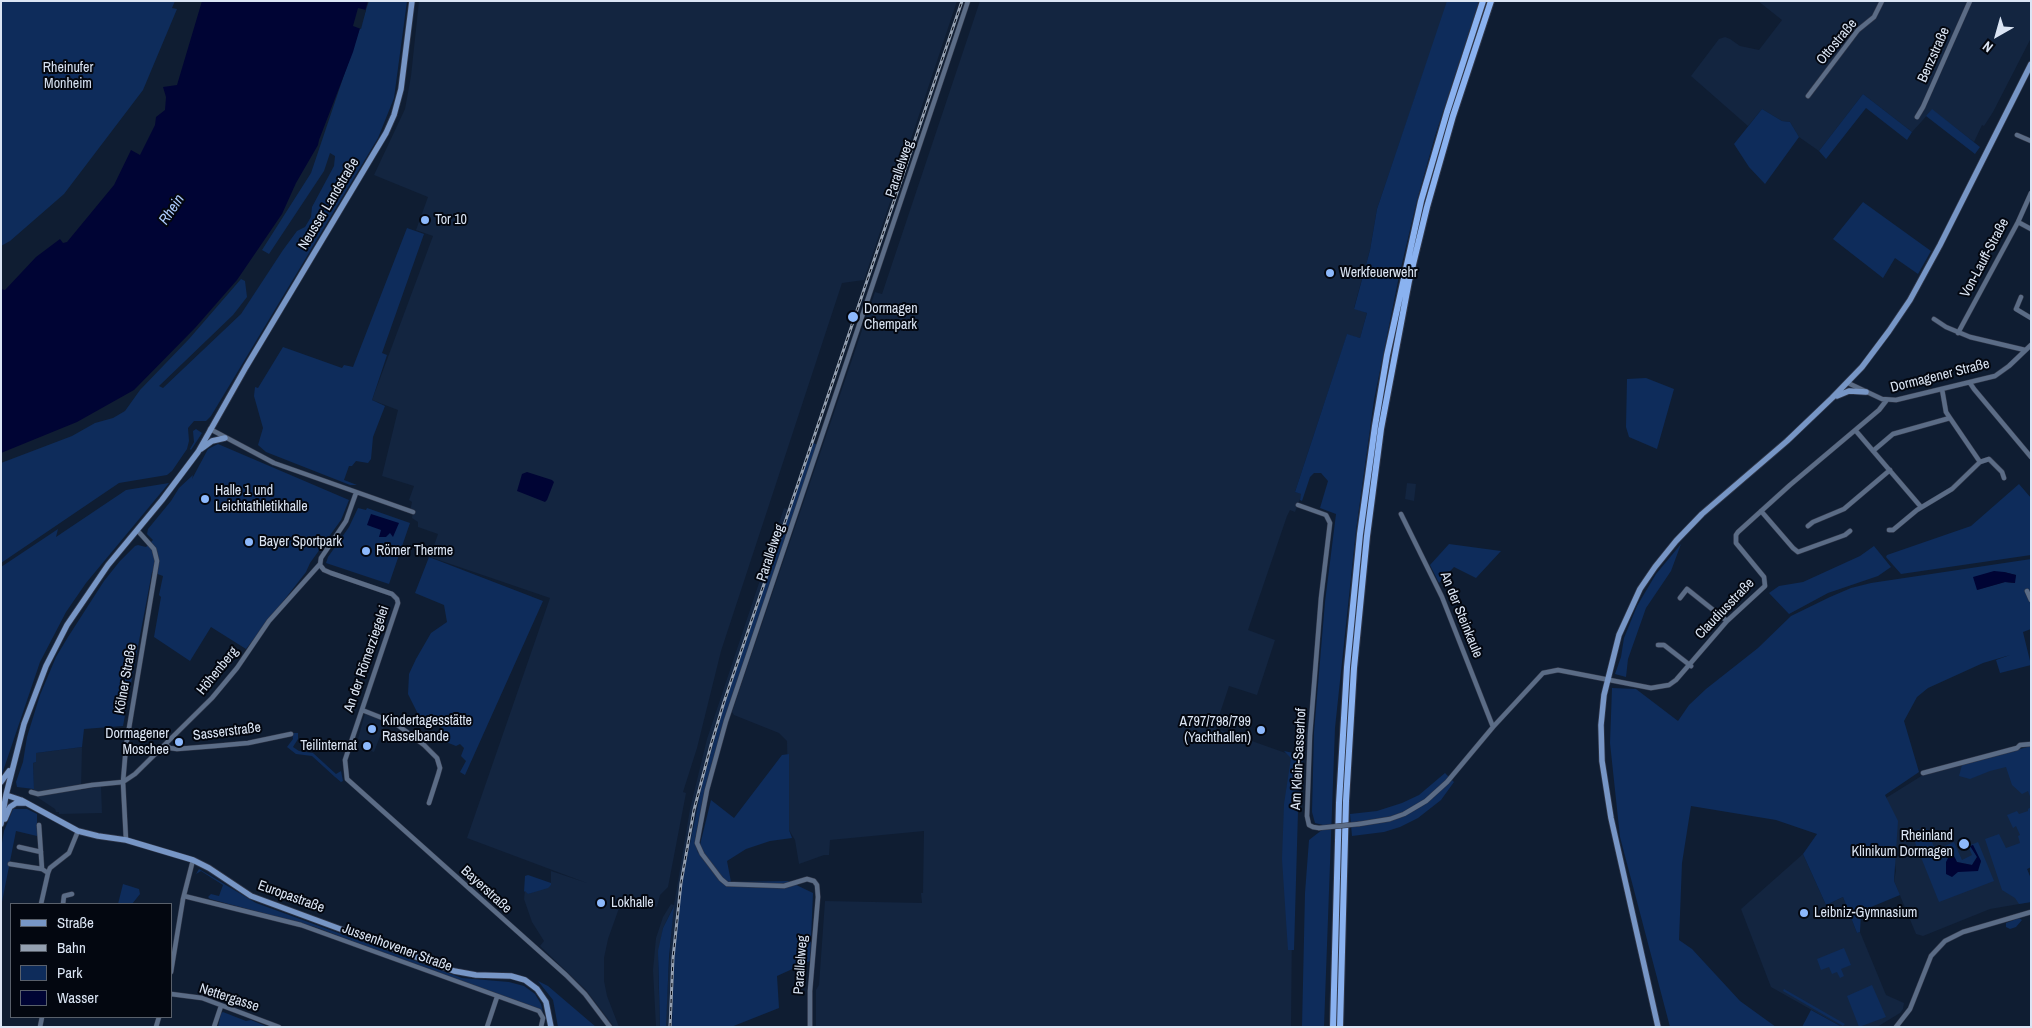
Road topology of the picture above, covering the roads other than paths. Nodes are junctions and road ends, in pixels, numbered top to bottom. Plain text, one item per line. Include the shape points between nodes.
1 (412, 1) edge
2 (968, 1) edge
3 (1483, 1) edge
4 (1491, 1) edge
5 (1882, 1) edge
6 (1970, 1) edge
7 (2031, 64) edge
8 (1808, 96) dead end
9 (1917, 117) dead end
10 (2017, 135) dead end
11 (2031, 142) edge
12 (2031, 193) edge
13 (2018, 222) junction
14 (2031, 229) edge
15 (2021, 297) dead end
16 (2031, 318) edge
17 (1934, 319) dead end
18 (1958, 333) junction
19 (2031, 345) edge
20 (2025, 350) junction
21 (1848, 383) junction
22 (1970, 383) junction
23 (1942, 389) junction
24 (1866, 392) junction
25 (1832, 398) junction
26 (1886, 400) junction
27 (1950, 418) junction
28 (210, 429) junction
29 (1856, 431) junction
30 (225, 438) junction
31 (1873, 451) junction
32 (198, 452) junction
33 (2030, 454) edge
34 (1980, 462) junction
35 (1890, 470) junction
36 (2004, 478) dead end
37 (356, 493) junction
38 (1298, 505) dead end
39 (1921, 507) junction
40 (1761, 511) junction
41 (413, 512) dead end
42 (1401, 514) dead end
43 (1808, 526) dead end
44 (137, 530) junction
45 (1888, 530) dead end
46 (1850, 532) dead end
47 (320, 564) junction
48 (2027, 591) dead end
49 (1680, 598) dead end
50 (2031, 600) edge
51 (1726, 621) junction
52 (1658, 645) dead end
53 (1690, 666) junction
54 (1607, 679) junction
55 (362, 710) junction
56 (1493, 726) junction
57 (291, 734) dead end
58 (2031, 744) edge
59 (166, 745) junction
60 (13, 762) junction
61 (1922, 772) dead end
62 (345, 773) joint
63 (1, 782) edge
64 (123, 782) junction
65 (31, 792) dead end
66 (3, 794) edge
67 (428, 803) dead end
68 (28, 804) junction
69 (1, 824) edge
70 (39, 825) dead end
71 (1, 828) edge
72 (78, 831) junction
73 (126, 840) junction
74 (18, 847) dead end
75 (41, 852) junction
76 (193, 860) junction
77 (10, 864) dead end
78 (42, 869) junction
79 (48, 873) junction
80 (72, 894) dead end
81 (184, 896) junction
82 (41, 903) edge
83 (63, 903) edge
84 (2031, 912) edge
85 (172, 966) edge
86 (172, 994) edge
87 (497, 997) junction
88 (221, 1006) junction
89 (214, 1027) edge
90 (279, 1027) edge
91 (487, 1027) edge
92 (541, 1027) edge
93 (551, 1027) edge
94 (610, 1027) edge
95 (810, 1027) edge
96 (1333, 1027) edge
97 (1340, 1027) edge
98 (1658, 1027) edge
99 (1896, 1027) edge

1 - 28 main road, Neusser Landstraße via 401,89 390,125
2 - 95 street, Parallelweg via 726,721 707,790 697,843 715,871 731,885 784,886 807,879 814,881 818,897
3 - 96 highway via 1421,201 1375,426 1359,542 1347,667 1339,802
4 - 97 highway via 1427,207 1395,353 1379,447 1366,536 1354,668 1346,801
5 - 8 street, Ottostraße via 1874,17 1858,30
6 - 9 street, Benzstraße
7 - 21 main road via 1920,283 1889,331
10 - 11 street
12 - 13 street, Von-Lauff-Straße
13 - 14 street
13 - 18 street, Von-Lauff-Straße
15 - 16 street via 2016,309
17 - 18 street
18 - 20 street
19 - 20 street, Dormagener Straße
20 - 22 street, Dormagener Straße via 2002,372
21 - 24 street, Dormagener Straße
21 - 25 main road
22 - 23 street, Dormagener Straße
22 - 33 street
23 - 26 street, Dormagener Straße
23 - 27 street
24 - 25 main road via 1849,391
24 - 26 street, Dormagener Straße
25 - 54 main road via 1702,514 1665,554 1632,605 1619,635
26 - 29 street, Claudiusstraße via 1883,407
27 - 31 street via 1894,434
27 - 34 street
28 - 30 street
28 - 32 main road, Neusser Landstraße
29 - 31 street
29 - 40 street, Claudiusstraße
30 - 32 main road via 212,441
30 - 37 street via 274,463
31 - 35 street
32 - 44 main road
34 - 36 street via 1989,459
34 - 39 street via 1952,488
35 - 39 street
35 - 43 street via 1844,508
37 - 41 street
37 - 47 street via 346,521 324,552
38 - 56 street, Am Klein-Sasserhof, bridge via 1326,515 1330,523 1310,734 1309,825 1319,828 1359,824 1404,814 1426,801 1447,782
39 - 45 street via 1893,530
40 - 46 street via 1798,552
40 - 51 street, Claudiusstraße via 1738,532 1735,539 1764,577 1765,586
42 - 56 street, An der Steinkaule via 1430,568
44 - 60 main road via 92,586 56,646 33,698
44 - 64 street, Kölner Straße via 154,549 157,561 128,726
47 - 55 street, An der Römerziegelei via 324,570 392,594 397,599
47 - 59 street, Höhenberg via 269,621 212,698
48 - 50 street
49 - 51 street via 1689,587
51 - 53 street, Claudiusstraße
52 - 53 street via 1664,645
53 - 54 street, Claudiusstraße via 1676,680 1659,688
54 - 56 street, Am Klein-Sasserhof via 1548,671 1537,678
54 - 98 main road via 1601,732 1607,797
55 - 62 street, An der Römerziegelei via 345,760
55 - 67 street via 395,723 437,758 440,768
57 - 59 street, Sasserstraße via 215,746 177,749
58 - 61 street
59 - 64 street, Höhenberg
60 - 63 main road
60 - 66 main road
62 - 94 street, Bayerstraße via 351,784 577,986
64 - 65 street via 38,794
64 - 73 street, Kölner Straße
66 - 68 main road, Europastraße
66 - 69 main road
68 - 71 main road via 18,802 10,806
68 - 72 main road, Europastraße
70 - 75 street
72 - 73 main road, Europastraße
72 - 79 street via 68,854
73 - 76 main road, Europastraße
74 - 75 street
75 - 78 street
76 - 81 street
76 - 93 main road, Europastraße via 251,896 454,971 525,980 546,1002
77 - 78 street
78 - 79 street
79 - 82 street
80 - 83 street via 64,896
81 - 85 street
81 - 87 street, Jussenhovener Straße via 302,925
84 - 99 street via 1962,932 1945,941 1931,956 1910,1008
86 - 88 street, Nettergasse via 202,998
87 - 91 street
87 - 92 street, Jussenhovener Straße via 539,1011 542,1014
88 - 89 street
88 - 90 street, Nettergasse

